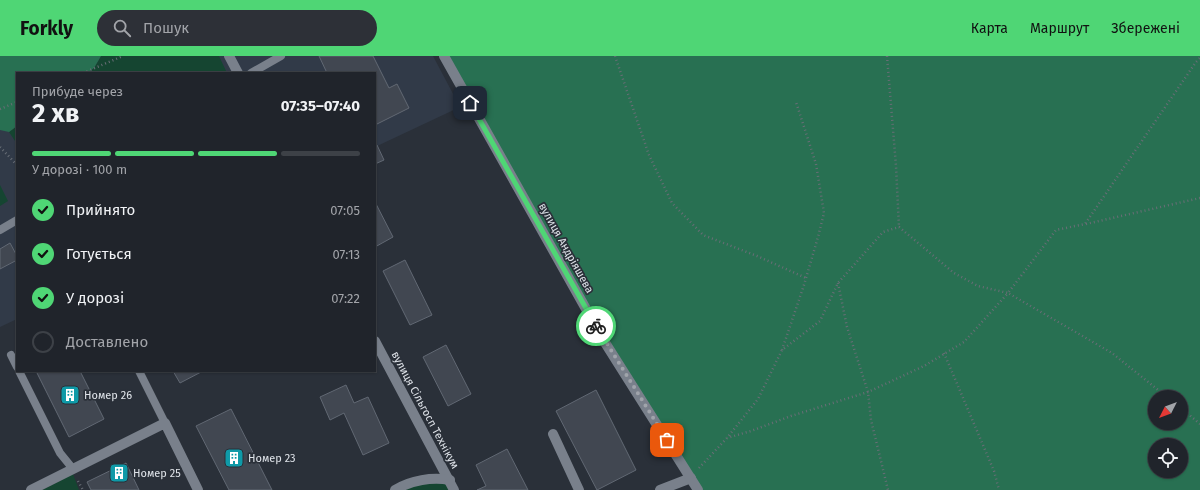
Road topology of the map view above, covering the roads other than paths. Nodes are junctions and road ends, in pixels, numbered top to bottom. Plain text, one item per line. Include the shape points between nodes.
1 (229, 56) edge
2 (281, 56) edge
3 (444, 56) edge
4 (237, 72) edge
5 (253, 72) edge
6 (16, 221) edge
7 (0, 230) edge
8 (376, 343) edge
9 (11, 354) dead end
10 (16, 365) edge
11 (20, 372) edge
12 (140, 372) edge
13 (165, 423) junction
14 (553, 434) dead end
15 (73, 469) junction
16 (691, 478) junction
17 (450, 480) junction
18 (31, 490) edge
19 (198, 490) edge
20 (395, 490) edge
21 (454, 490) edge
22 (579, 490) edge
23 (660, 490) edge
24 (698, 490) edge

1 - 4 street
2 - 5 lane
3 - 16 street, вулиця Андріяшева via 604,341
6 - 7 lane
8 - 17 street, вулиця Сільгосп Технікум
9 - 10 lane
11 - 15 lane via 60,453
12 - 13 lane
13 - 15 street
13 - 19 street
14 - 22 street
15 - 18 street
16 - 23 street
16 - 24 street, вулиця Андріяшева
17 - 20 street via 423,480
17 - 21 street, вулиця Сільгосп Технікум

